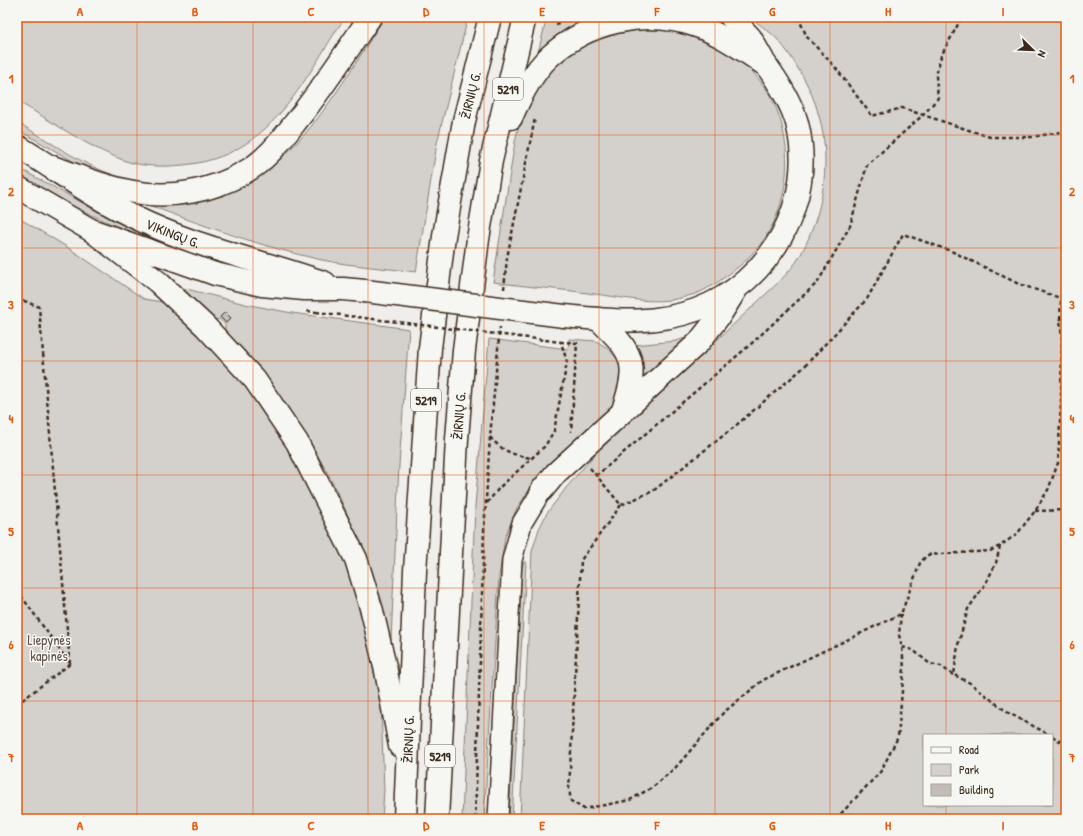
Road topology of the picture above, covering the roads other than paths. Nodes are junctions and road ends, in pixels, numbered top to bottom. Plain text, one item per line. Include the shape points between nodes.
1 (370, 17) edge
2 (490, 17) edge
3 (526, 17) edge
4 (731, 17) edge
5 (766, 65) junction
6 (17, 146) edge
7 (491, 161) junction
8 (50, 166) junction
9 (17, 187) edge
10 (92, 230) junction
11 (343, 289) junction
12 (736, 290) junction
13 (598, 319) junction
14 (622, 412) junction
15 (542, 490) joint
16 (407, 789) junction
17 (405, 819) edge
18 (437, 819) edge
19 (498, 819) edge

1 - 8 main road via 317,95 283,138 246,172 204,190 164,194 135,192 108,186
2 - 16 main road, ŽIRNIŲ G. / 5219 via 464,121 444,236 430,348 415,571
3 - 7 main road, ŽIRNIŲ G. / 5219
4 - 5 main road via 750,37
5 - 7 main road via 713,32 671,19 645,17 619,21 591,30 566,43 548,58 522,92
5 - 12 main road via 784,91 796,122 802,152 800,184 782,237 761,267
6 - 8 main road, VIKINGŲ G.
7 - 18 main road, ŽIRNIŲ G. / 5219 via 464,350
8 - 11 main road, VIKINGŲ G. via 104,201 147,223 201,244
9 - 10 main road, VIKINGŲ G.
10 - 11 main road, VIKINGŲ G. via 215,274 262,285
10 - 16 main road via 158,282 205,326 255,380 297,442 356,559 368,596 386,671
11 - 13 main road, VIKINGŲ G., bridge
12 - 13 main road, VIKINGŲ G. via 696,310 673,316 627,322
12 - 14 main road via 720,316 699,342
13 - 14 main road via 620,342 632,364 631,386
14 - 15 main road via 556,473
15 - 19 street via 522,523 512,560
16 - 17 main road, ŽIRNIŲ G. / 5219

